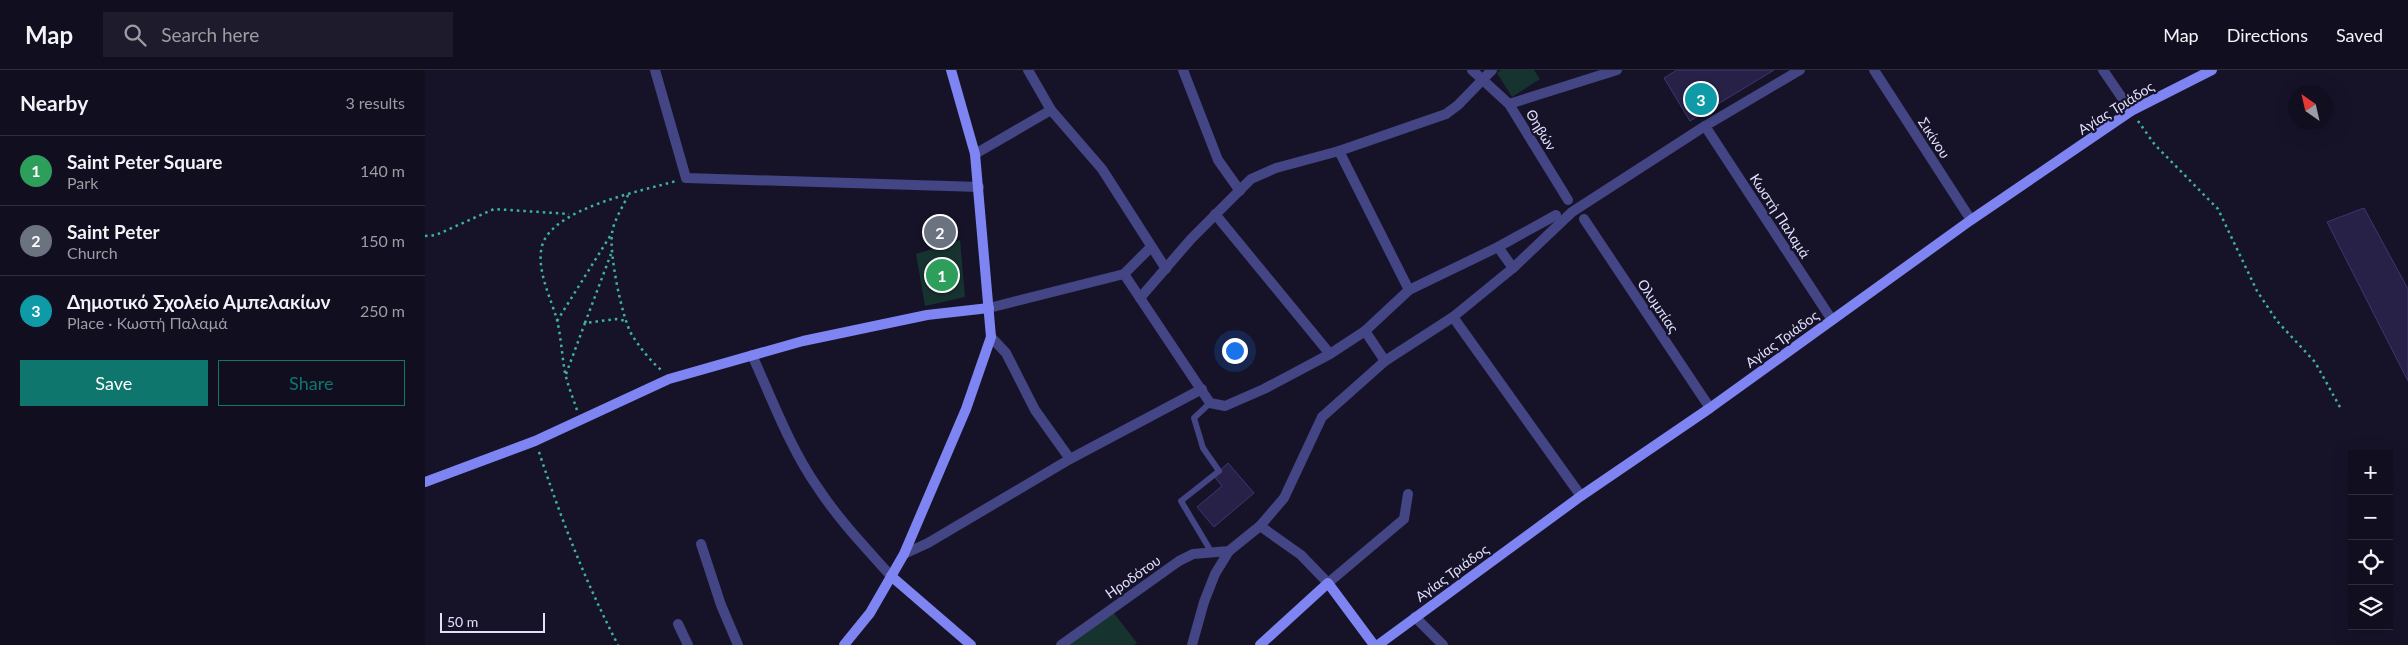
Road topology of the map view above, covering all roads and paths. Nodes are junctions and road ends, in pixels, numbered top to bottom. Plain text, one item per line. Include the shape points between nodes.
1 (655, 70) edge
2 (951, 70) edge
3 (1028, 70) edge
4 (1183, 70) edge
5 (1472, 70) edge
6 (1492, 70) edge
7 (1617, 70) edge
8 (1799, 70) edge
9 (1874, 70) edge
10 (2103, 70) edge
11 (2212, 70) edge
12 (1483, 80) junction
13 (1509, 104) junction
14 (1051, 110) junction
15 (2131, 111) junction
16 (1705, 126) junction
17 (1339, 151) junction
18 (975, 154) junction
19 (687, 178) junction
20 (979, 187) junction
21 (1240, 191) junction
22 (628, 194) junction
23 (1568, 200) dead end
24 (571, 214) junction
25 (1215, 214) junction
26 (1556, 215) dead end
27 (1584, 219) dead end
28 (1971, 220) junction
29 (611, 233) junction
30 (425, 236) edge
31 (1151, 247) junction
32 (1498, 247) junction
33 (611, 253) junction
34 (1513, 268) junction
35 (1166, 269) junction
36 (1124, 274) junction
37 (1409, 290) junction
38 (1140, 298) junction
39 (989, 308) junction
40 (1453, 317) junction
41 (1832, 320) junction
42 (557, 321) junction
43 (626, 321) junction
44 (585, 323) junction
45 (1365, 330) junction
46 (991, 337) junction
47 (752, 354) junction
48 (1329, 354) junction
49 (1385, 361) junction
50 (566, 376) junction
51 (669, 379) junction
52 (1202, 389) junction
53 (1210, 403) junction
54 (1710, 408) junction
55 (2341, 410) dead end
56 (580, 418) junction
57 (535, 441) junction
58 (1070, 460) junction
59 (425, 482) edge
60 (1408, 494) dead end
61 (1581, 496) junction
62 (1260, 526) junction
63 (701, 544) dead end
64 (1229, 551) junction
65 (1211, 553) junction
66 (904, 554) junction
67 (891, 576) junction
68 (1328, 583) junction
69 (1415, 617) junction
70 (678, 624) dead end
71 (618, 645) edge
72 (688, 645) edge
73 (738, 645) edge
74 (844, 645) edge
75 (971, 645) edge
76 (1061, 645) edge
77 (1192, 645) edge
78 (1260, 645) edge
79 (1376, 645) edge
80 (1443, 645) edge

1 - 19 street
2 - 18 street
3 - 14 street
4 - 21 street via 1218,160
5 - 12 street, Θηβών
6 - 12 street
7 - 13 street
8 - 16 street
9 - 28 street, Σικίνου
10 - 15 street
11 - 15 street, Αγίας Τριάδος
12 - 13 street, Θηβών
12 - 17 street via 1446,114
13 - 23 street, Θηβών
14 - 18 street
14 - 31 street via 1102,169
15 - 28 street, Αγίας Τριάδος
15 - 55 path via 2155,145 2218,209 2257,291 2277,321 2315,362
16 - 34 street via 1572,212
16 - 41 street, Κωστή Παλαμά
17 - 21 street via 1277,168 1251,179
17 - 37 street
18 - 20 street
19 - 20 street
19 - 22 path
20 - 39 street
21 - 25 street
22 - 24 path
22 - 29 path
24 - 30 path via 494,209 436,235
24 - 42 path via 557,225 542,245 541,266
25 - 35 street
25 - 48 street
26 - 32 street
27 - 54 street, Ολυμπίας
28 - 41 street, Αγίας Τριάδος
29 - 33 path
29 - 42 path
31 - 35 street
31 - 36 street
32 - 34 street
32 - 37 street
33 - 43 path
33 - 44 path
34 - 40 street
35 - 38 street
36 - 38 street
36 - 39 street
37 - 45 street
38 - 52 street
39 - 46 street
39 - 47 street via 927,315
40 - 49 street
40 - 61 street
41 - 54 street, Αγίας Τριάδος
42 - 50 path
43 - 44 path
43 - 51 path via 646,356
44 - 50 path
45 - 48 street
45 - 49 street
46 - 58 street via 1006,353 1035,410
46 - 66 street via 966,409
47 - 51 street
47 - 67 street via 783,424 817,488
48 - 53 street via 1225,406
49 - 62 street via 1322,416 1284,498
50 - 56 path
51 - 56 street
52 - 53 street
52 - 58 street
53 - 65 lane via 1194,418 1203,448 1219,471 1181,501
54 - 61 street, Αγίας Τριάδος
56 - 57 street
57 - 59 street
57 - 71 path via 562,521 594,598
58 - 66 street
60 - 68 street via 1404,519
61 - 69 street, Αγίας Τριάδος
62 - 64 street
62 - 68 street via 1301,555
63 - 73 street
64 - 65 street, Ηροδότου
64 - 77 street via 1212,581
65 - 76 street, Ηροδότου via 1193,554 1179,561
66 - 67 street
67 - 74 street via 870,613
67 - 75 street
68 - 78 street
68 - 79 street
69 - 79 street, Αγίας Τριάδος
69 - 80 street
70 - 72 street

